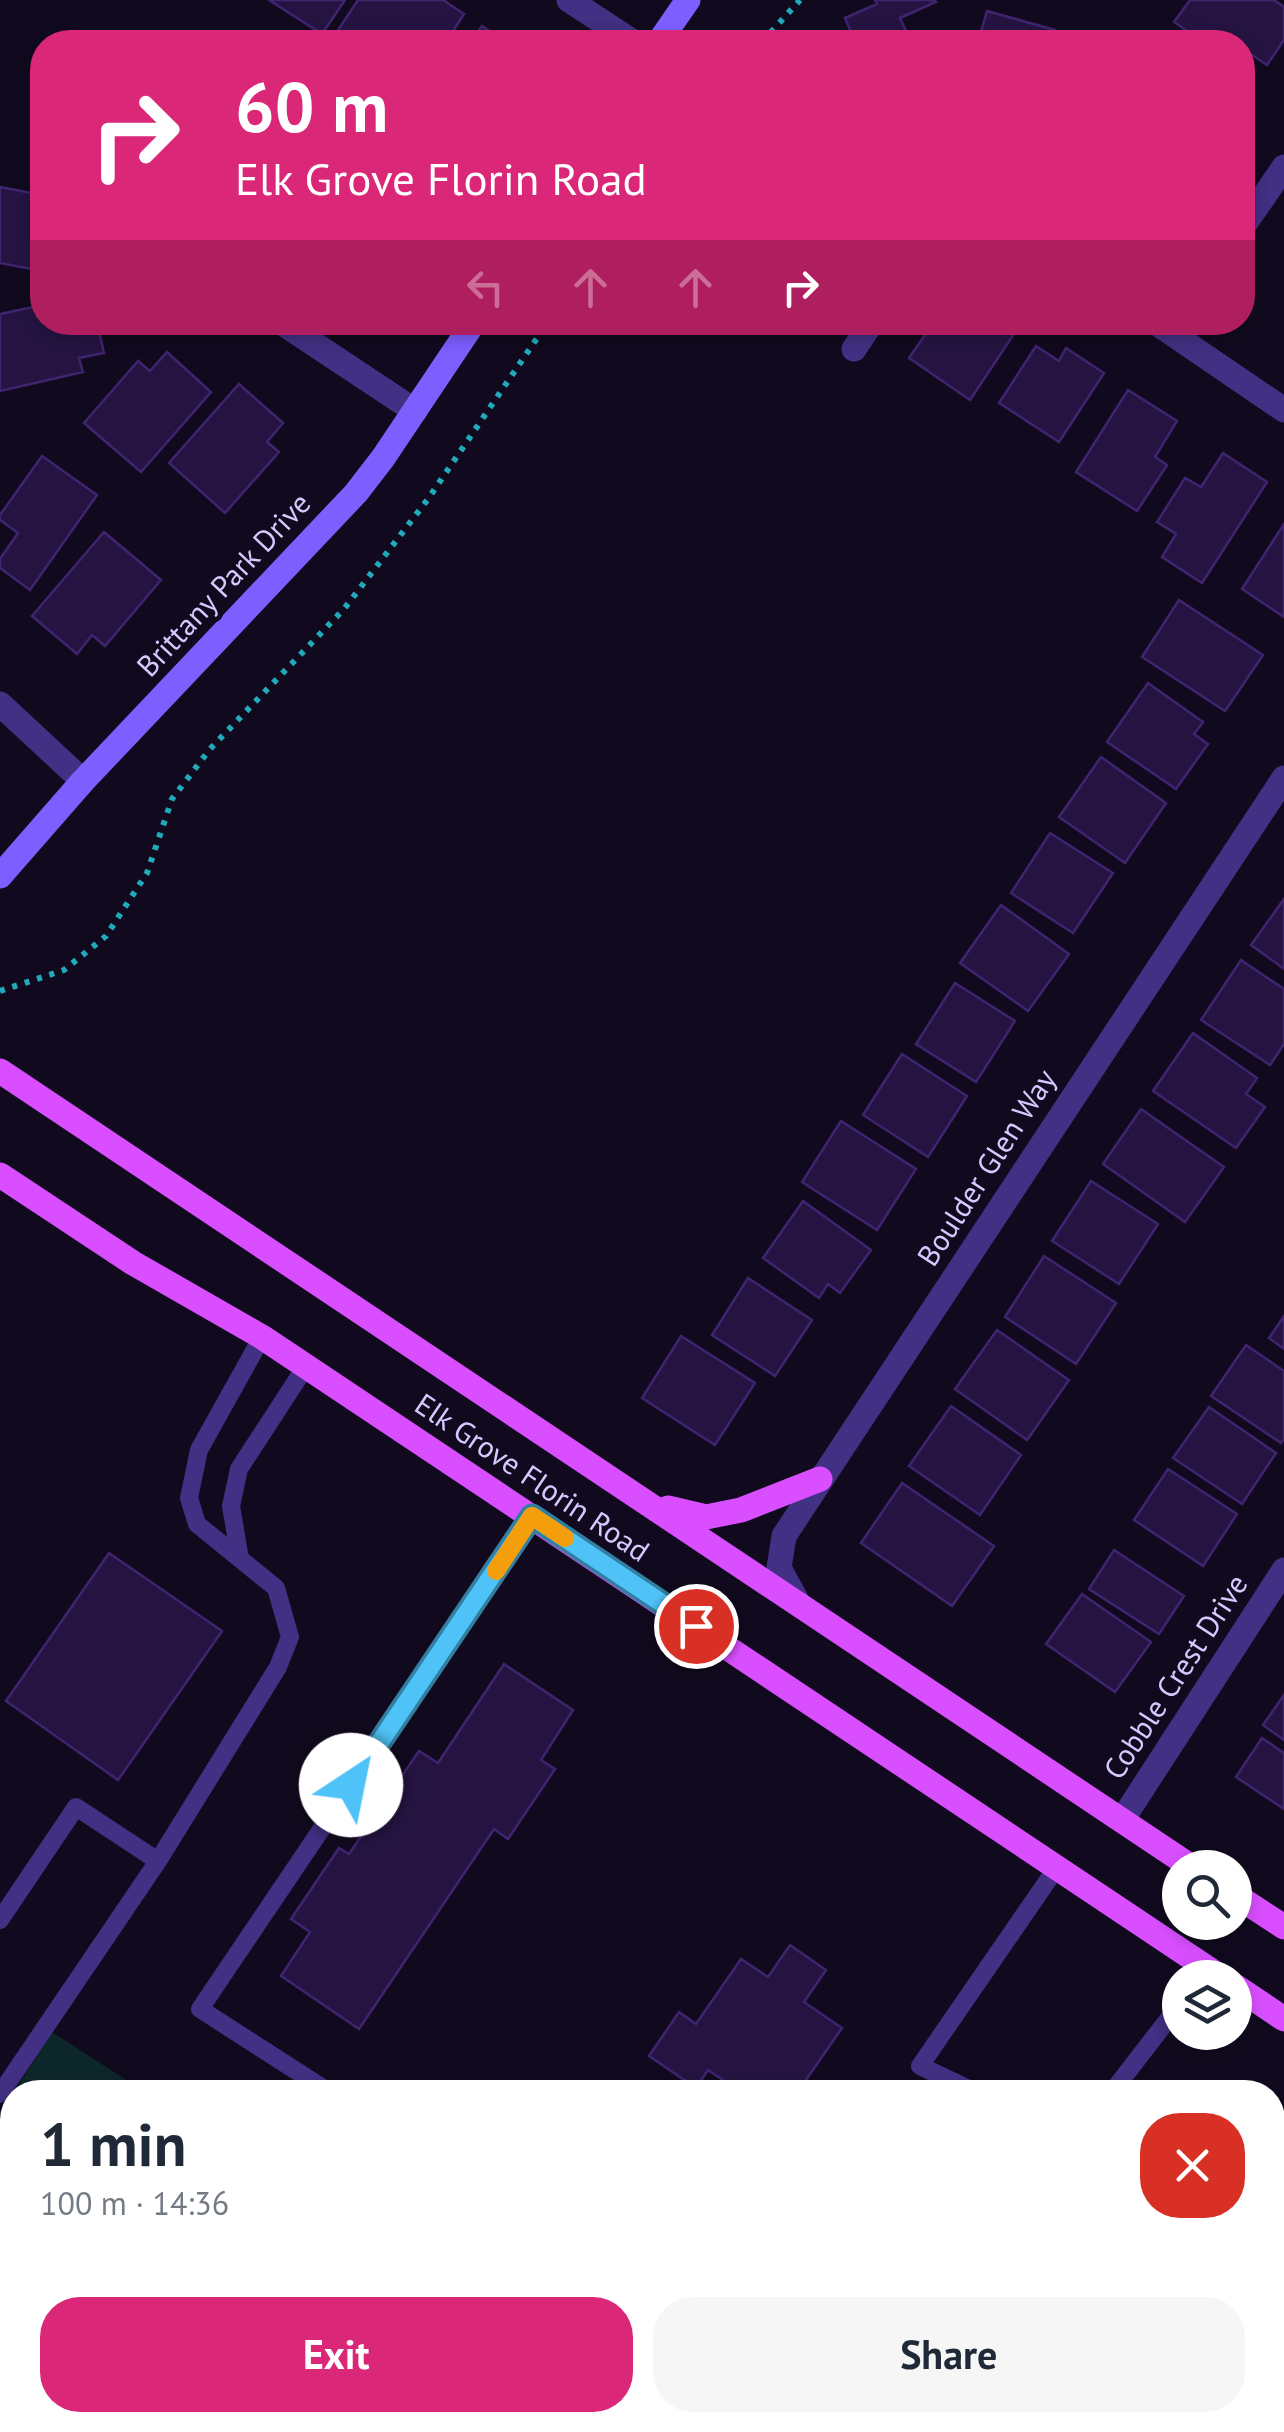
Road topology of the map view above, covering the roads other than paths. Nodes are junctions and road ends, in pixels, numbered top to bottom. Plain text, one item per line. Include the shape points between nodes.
1 (569, 0) edge
2 (688, 0) edge
3 (615, 30) edge
4 (668, 30) edge
5 (1284, 167) edge
6 (1255, 209) edge
7 (300, 335) edge
8 (465, 335) edge
9 (863, 335) edge
10 (1180, 335) edge
11 (854, 349) dead end
12 (1284, 410) edge
13 (415, 412) junction
14 (0, 704) edge
15 (1284, 778) edge
16 (82, 781) junction
17 (0, 876) edge
18 (0, 1071) edge
19 (0, 1175) edge
20 (262, 1338) junction
21 (306, 1366) junction
22 (820, 1479) junction
23 (648, 1504) junction
24 (532, 1516) junction
25 (240, 1559) junction
26 (1284, 1570) edge
27 (797, 1601) junction
28 (1122, 1820) junction
29 (1166, 1850) edge
30 (158, 1861) junction
31 (1057, 1867) junction
32 (1252, 1906) edge
33 (0, 1920) edge
34 (1284, 1927) edge
35 (1190, 1960) edge
36 (1252, 1997) edge
37 (1284, 2019) edge
38 (1162, 2027) edge
39 (9, 2080) edge
40 (310, 2080) edge
41 (950, 2080) edge
42 (1121, 2080) edge

1 - 3 street
2 - 4 street
5 - 6 street
7 - 13 street
8 - 13 street, Brittany Park Drive
9 - 11 street
10 - 12 street
13 - 16 street, Brittany Park Drive via 356,493
14 - 16 street
15 - 22 street, Boulder Glen Way
16 - 17 street, Brittany Park Drive
18 - 23 main road, Elk Grove Florin Road
19 - 20 main road, Elk Grove Florin Road via 133,1264
20 - 21 main road, Elk Grove Florin Road
20 - 25 lane via 199,1450 189,1498 198,1524
21 - 24 main road, Elk Grove Florin Road
21 - 25 lane via 239,1469 231,1506
22 - 23 main road via 706,1517
22 - 27 street, Boulder Glen Way via 784,1536 779,1568
23 - 27 main road, Elk Grove Florin Road
24 - 31 main road, Elk Grove Florin Road
24 - 40 lane via 200,2009
25 - 30 lane via 276,1588 290,1637 278,1668
26 - 28 street, Cobble Crest Drive
27 - 28 main road, Elk Grove Florin Road
28 - 29 main road, Elk Grove Florin Road
30 - 33 lane via 76,1808
30 - 39 lane
31 - 35 main road, Elk Grove Florin Road
31 - 41 lane via 920,2066
32 - 34 main road
36 - 37 main road
38 - 42 lane

